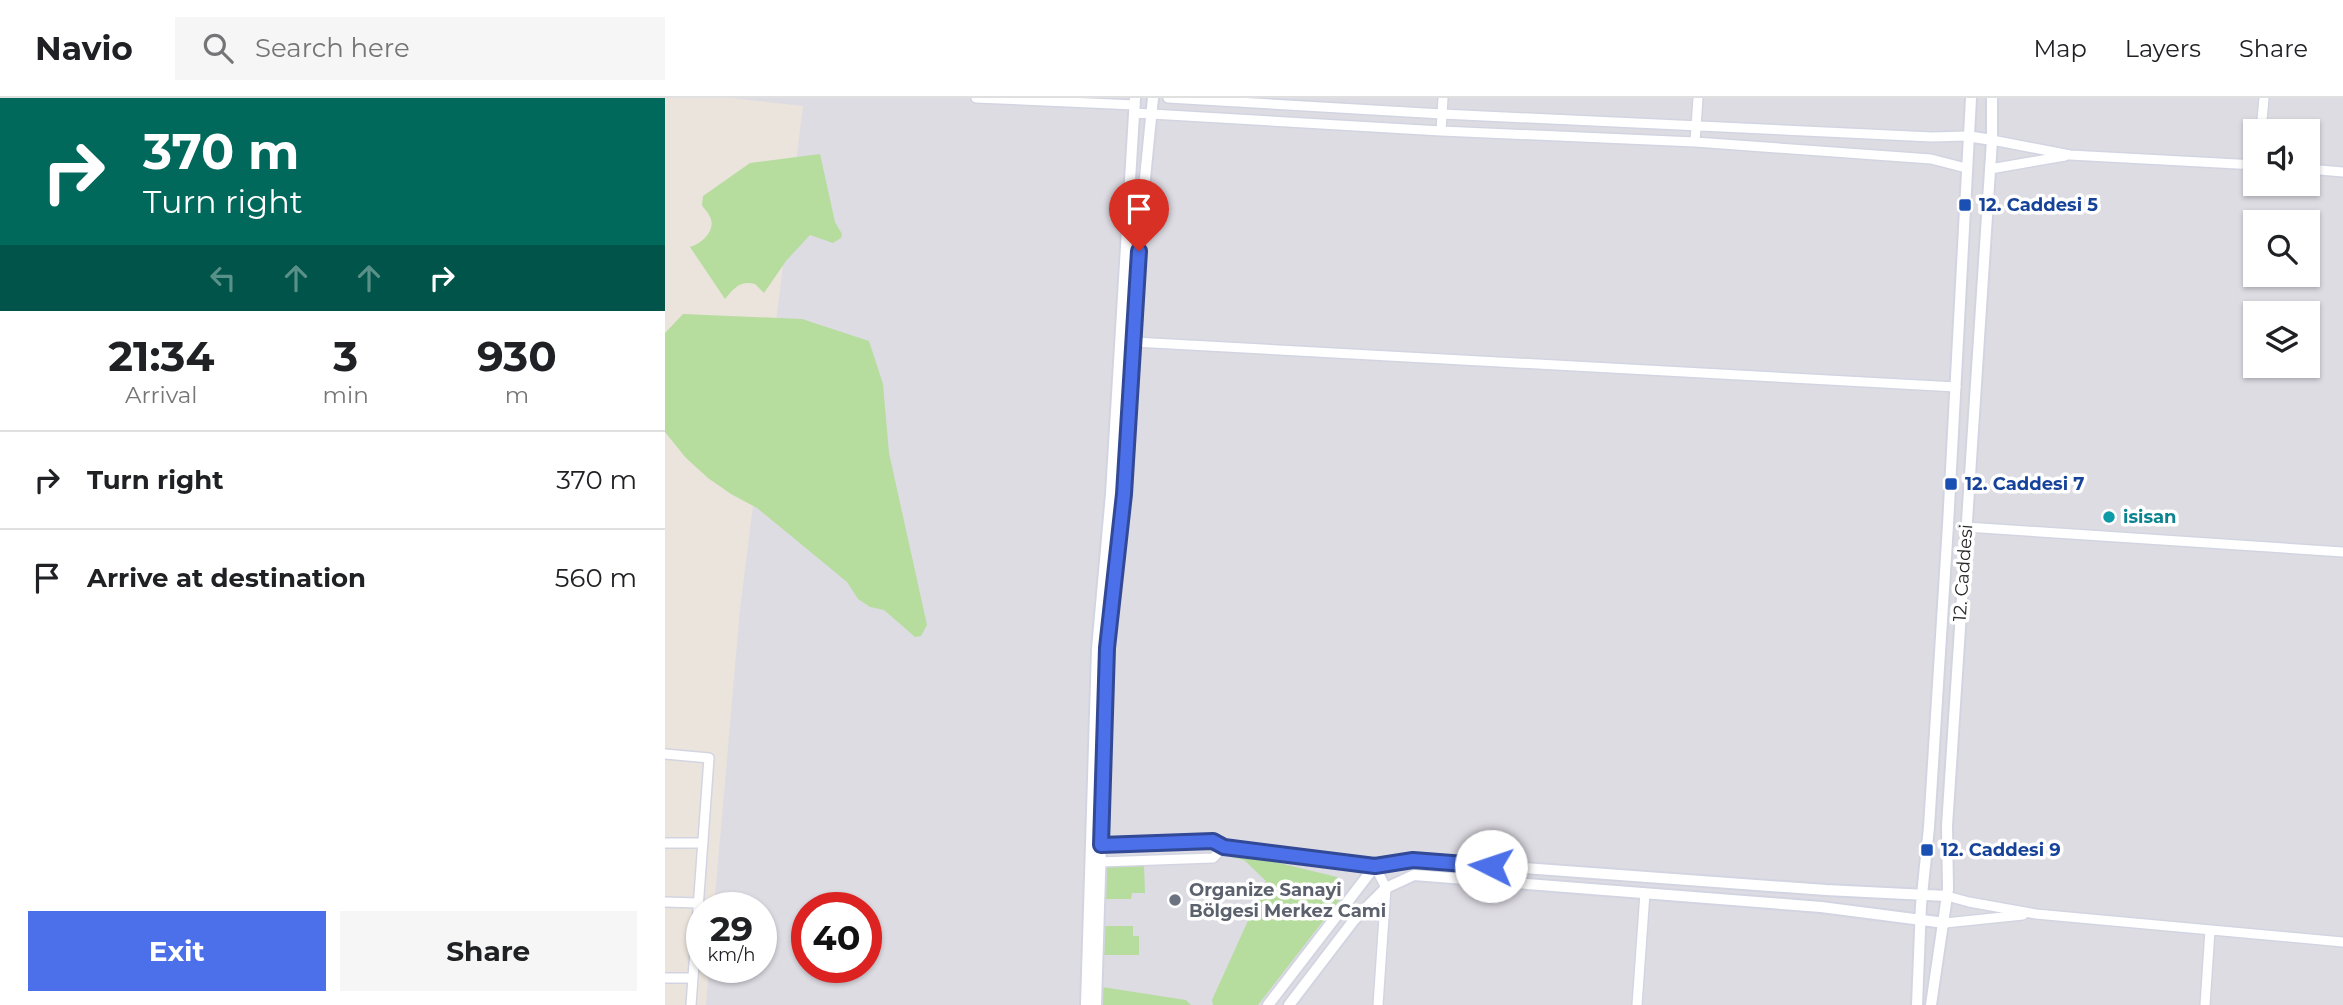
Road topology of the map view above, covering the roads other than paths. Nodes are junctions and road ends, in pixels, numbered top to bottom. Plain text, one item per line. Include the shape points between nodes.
1 (976, 98) edge
2 (1153, 98) edge
3 (1168, 98) edge
4 (1443, 98) edge
5 (1698, 98) edge
6 (1971, 98) edge
7 (1992, 98) edge
8 (2263, 98) edge
9 (1135, 105) edge
10 (1151, 114) junction
11 (1442, 114) junction
12 (2262, 119) edge
13 (1697, 127) junction
14 (1441, 131) junction
15 (1967, 136) junction
16 (1992, 140) junction
17 (1695, 142) junction
18 (2070, 155) junction
19 (2243, 164) edge
20 (1966, 168) junction
21 (1990, 169) junction
22 (2320, 170) edge
23 (2343, 172) edge
24 (1134, 342) junction
25 (1957, 387) junction
26 (1965, 527) junction
27 (2343, 552) edge
28 (665, 754) edge
29 (665, 843) edge
30 (703, 843) junction
31 (1101, 845) junction
32 (1224, 847) junction
33 (1100, 862) junction
34 (1375, 866) junction
35 (1646, 878) junction
36 (1386, 888) junction
37 (700, 892) edge
38 (1645, 893) junction
39 (1922, 894) junction
40 (1947, 896) junction
41 (665, 902) edge
42 (686, 903) edge
43 (2036, 914) junction
44 (1921, 921) junction
45 (1945, 923) junction
46 (2210, 930) junction
47 (2343, 942) edge
48 (665, 978) edge
49 (686, 978) edge
50 (693, 983) edge
51 (691, 1005) edge
52 (1086, 1005) edge
53 (1096, 1005) edge
54 (1268, 1005) edge
55 (1289, 1005) edge
56 (1378, 1005) edge
57 (1637, 1005) edge
58 (1917, 1005) edge
59 (1931, 1005) edge
60 (2205, 1005) edge

1 - 9 street
2 - 10 street
3 - 11 street
4 - 11 street
5 - 13 street
6 - 15 street, 12. Caddesi
7 - 16 street, 12. Caddesi
8 - 12 street
9 - 10 street
9 - 52 street via 1097,649
10 - 14 street
10 - 24 street
11 - 13 street
11 - 14 street
13 - 15 street
13 - 17 street
14 - 17 street
15 - 16 street
15 - 20 street, 12. Caddesi
16 - 18 street
16 - 21 street, 12. Caddesi
17 - 20 street via 1931,159
18 - 19 street
18 - 21 street
20 - 21 street
20 - 25 street, 12. Caddesi
21 - 26 street, 12. Caddesi
22 - 23 street
24 - 25 street
24 - 31 street via 1107,648
25 - 39 street, 12. Caddesi
26 - 27 street
26 - 40 street, 12. Caddesi
28 - 30 street via 709,758
29 - 30 street
30 - 37 street
31 - 32 street via 1213,841
31 - 33 street
32 - 33 street via 1213,858
32 - 34 street
33 - 53 street
34 - 35 street via 1413,860
34 - 36 street
34 - 54 street
35 - 38 street
35 - 39 street
36 - 38 street via 1414,875
36 - 55 street via 1354,920
36 - 56 street
38 - 44 street via 1821,907
38 - 57 street
39 - 40 street
39 - 44 street, 12. Caddesi
40 - 43 street
40 - 45 street, 12. Caddesi
41 - 42 street
43 - 45 street
43 - 46 street
44 - 45 street
44 - 58 street, 12. Caddesi
45 - 59 street, 12. Caddesi
46 - 47 street
46 - 60 street
48 - 49 street
50 - 51 street

